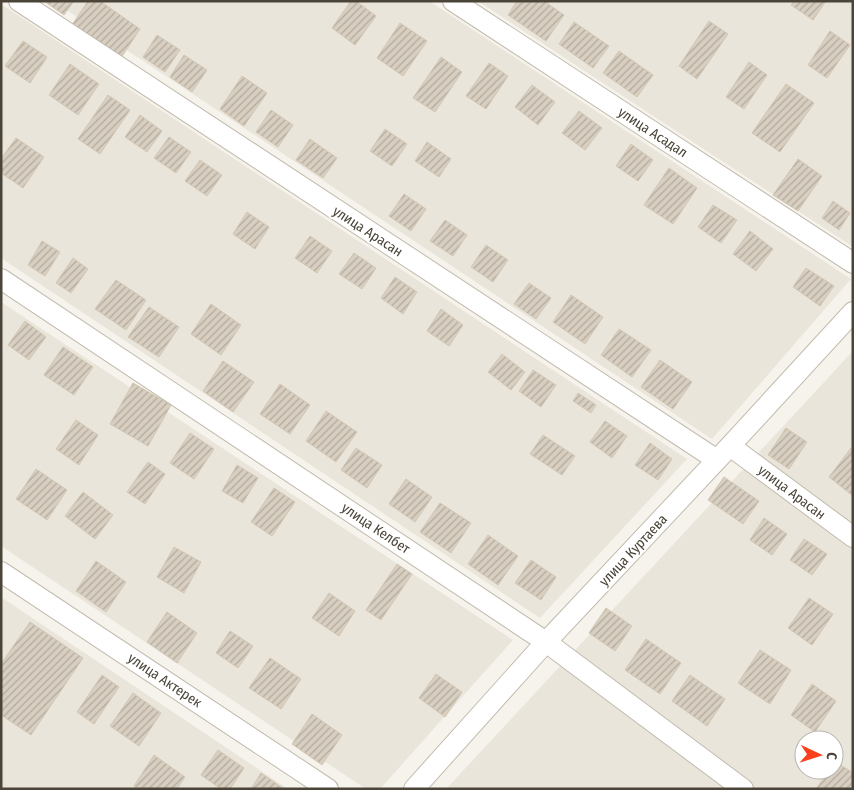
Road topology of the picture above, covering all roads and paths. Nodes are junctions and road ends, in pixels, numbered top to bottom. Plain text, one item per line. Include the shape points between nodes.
1 (18, 1) edge
2 (453, 1) edge
3 (853, 263) edge
4 (1, 279) edge
5 (853, 312) edge
6 (724, 453) junction
7 (853, 538) edge
8 (1, 572) edge
9 (546, 642) junction
10 (328, 789) edge
11 (414, 789) edge
12 (743, 789) edge

1 - 6 street, улица Арасан
2 - 3 street, улица Асадал
4 - 9 street, улица Келбет
5 - 6 street, улица Куртаева
6 - 7 street, улица Арасан
6 - 9 street, улица Куртаева
8 - 10 street, улица Актерек
9 - 11 street, улица Куртаева
9 - 12 street, улица Келбет

